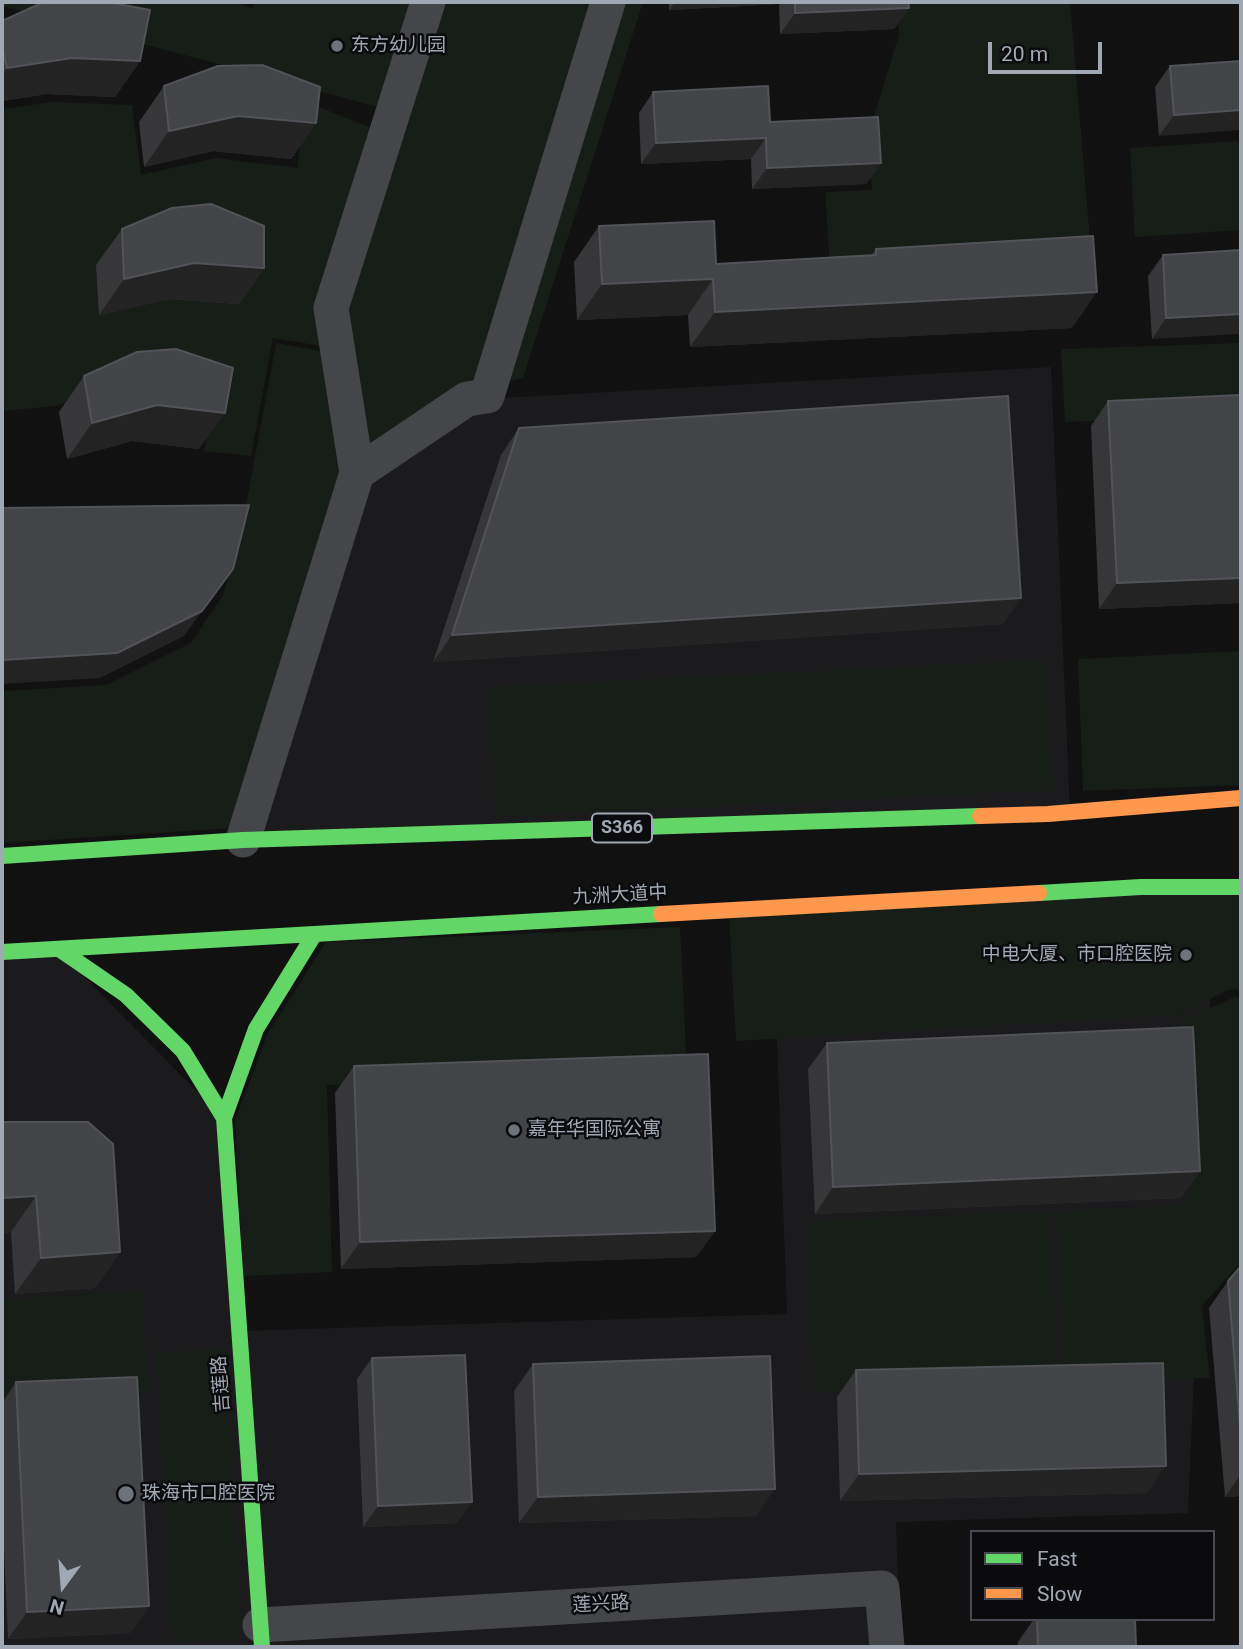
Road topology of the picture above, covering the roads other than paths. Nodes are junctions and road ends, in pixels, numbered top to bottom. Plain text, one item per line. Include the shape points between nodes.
1 (428, 2) edge
2 (608, 2) edge
3 (357, 474) junction
4 (1241, 798) edge
5 (243, 840) junction
6 (2, 856) edge
7 (1241, 887) edge
8 (314, 935) junction
9 (59, 949) junction
10 (2, 952) edge
11 (224, 1118) junction
12 (261, 1636) edge
13 (887, 1647) edge

1 - 3 street via 331,308
2 - 3 street via 486,396 467,399
3 - 5 street
4 - 5 main road, S366 via 1048,814
5 - 6 main road, S366
7 - 8 main road, 九洲大道中 via 1141,887
8 - 9 main road, 九洲大道中
8 - 11 main road via 256,1029
9 - 10 main road, 九洲大道中
9 - 11 main road via 126,995 183,1051
11 - 12 main road, 吉莲路
12 - 13 street, 莲兴路 via 882,1588

